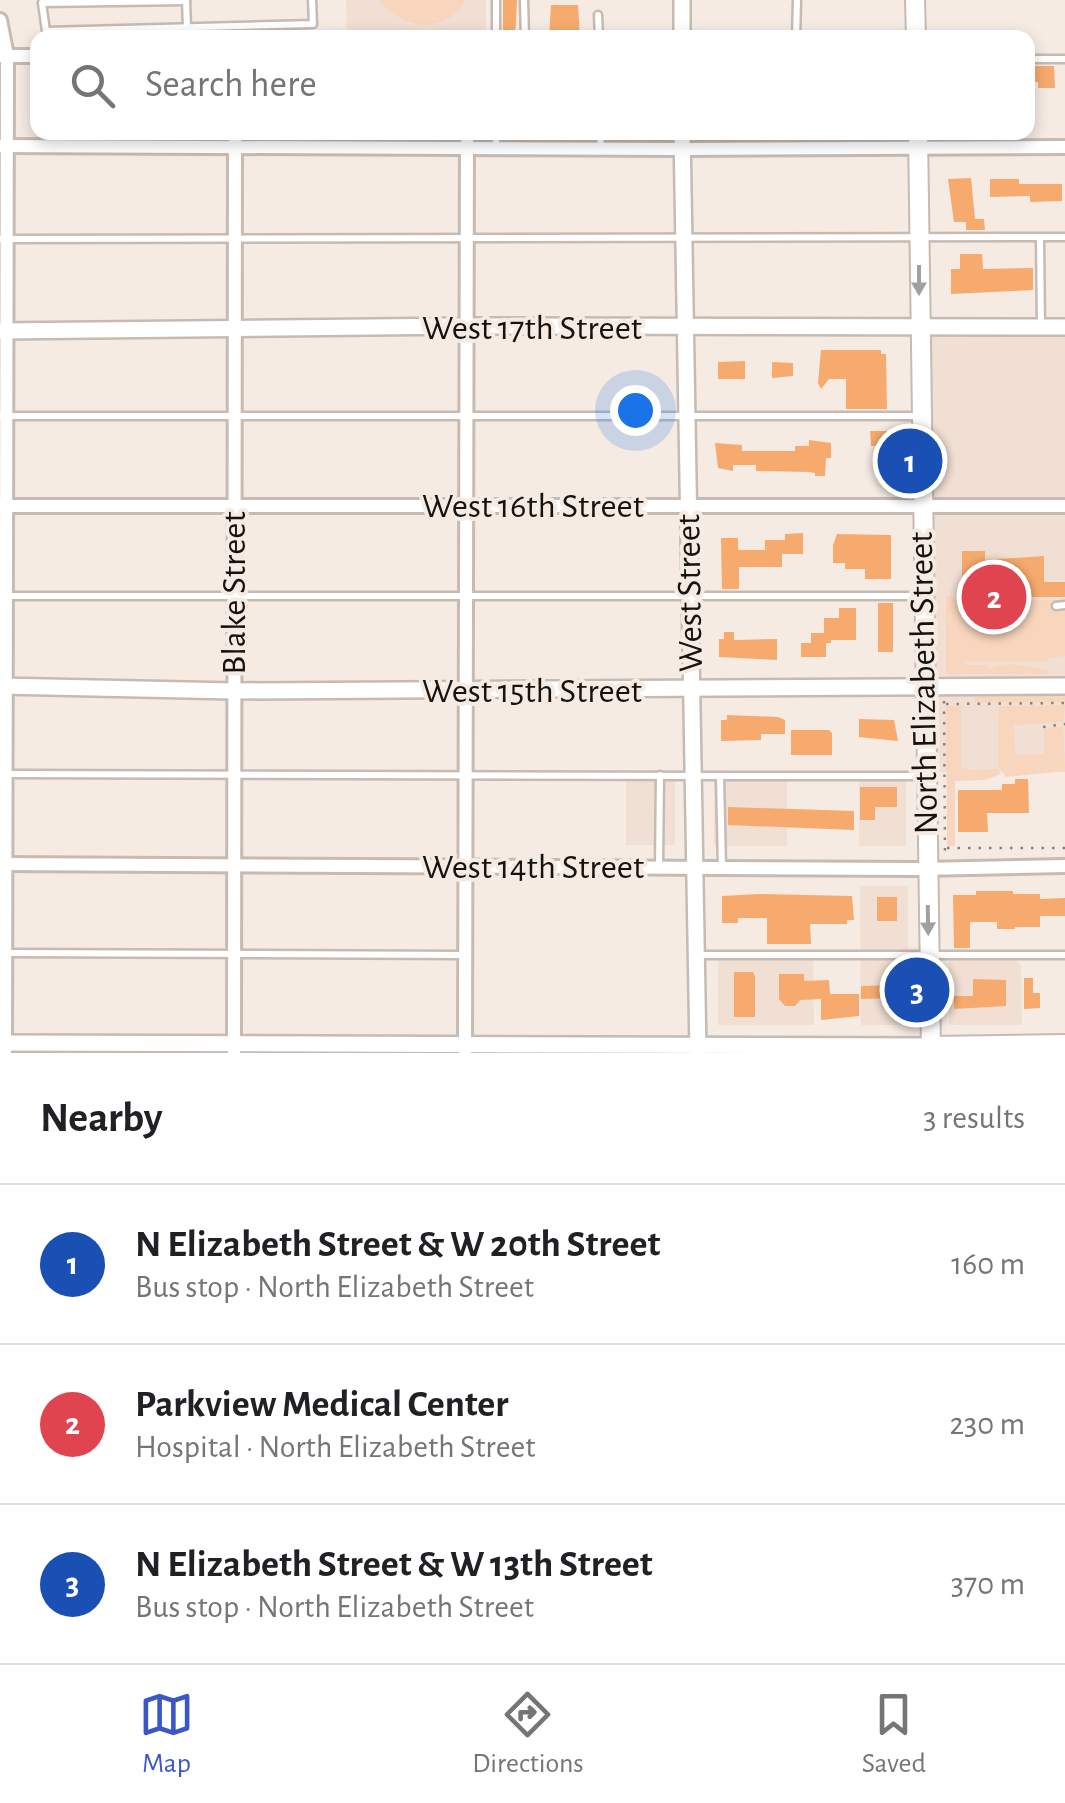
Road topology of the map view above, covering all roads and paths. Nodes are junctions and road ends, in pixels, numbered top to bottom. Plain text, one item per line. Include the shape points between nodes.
1 (186, 0) edge
2 (312, 0) edge
3 (496, 0) edge
4 (524, 0) edge
5 (682, 0) edge
6 (796, 0) edge
7 (915, 0) edge
8 (42, 2) edge
9 (598, 16) dead end
10 (0, 20) edge
11 (187, 27) junction
12 (46, 30) edge
13 (81, 30) edge
14 (496, 30) edge
15 (524, 30) edge
16 (598, 30) edge
17 (682, 30) edge
18 (796, 30) edge
19 (916, 30) edge
20 (4, 56) edge
21 (30, 56) edge
22 (1035, 59) edge
23 (1065, 59) edge
24 (235, 140) edge
25 (467, 140) edge
26 (496, 140) edge
27 (600, 140) edge
28 (918, 140) edge
29 (682, 141) edge
30 (4, 146) edge
31 (1065, 146) edge
32 (467, 148) junction
33 (496, 148) junction
34 (600, 149) junction
35 (1065, 236) edge
36 (234, 237) junction
37 (919, 237) junction
38 (1040, 237) junction
39 (466, 238) junction
40 (4, 239) edge
41 (684, 239) junction
42 (465, 326) junction
43 (919, 327) junction
44 (1041, 327) junction
45 (1065, 327) edge
46 (686, 328) junction
47 (234, 331) junction
48 (4, 332) edge
49 (4, 416) edge
50 (921, 416) junction
51 (466, 417) junction
52 (687, 417) junction
53 (234, 418) junction
54 (4, 506) edge
55 (234, 506) junction
56 (466, 506) junction
57 (688, 506) junction
58 (922, 506) junction
59 (1065, 506) edge
60 (234, 595) junction
61 (690, 595) junction
62 (4, 596) edge
63 (466, 596) junction
64 (923, 596) junction
65 (3, 686) edge
66 (1065, 686) edge
67 (924, 688) junction
68 (234, 691) junction
69 (466, 691) junction
70 (691, 691) junction
71 (944, 696) junction
72 (1065, 703) edge
73 (1065, 724) edge
74 (1044, 727) dead end
75 (3, 774) edge
76 (234, 774) junction
77 (465, 775) junction
78 (660, 775) junction
79 (693, 775) junction
80 (720, 776) junction
81 (925, 776) junction
82 (945, 848) junction
83 (1065, 848) edge
84 (3, 864) edge
85 (464, 866) junction
86 (1065, 866) edge
87 (234, 867) junction
88 (658, 868) junction
89 (695, 868) junction
90 (722, 869) junction
91 (936, 869) junction
92 (2, 953) edge
93 (234, 954) junction
94 (1065, 954) edge
95 (464, 955) junction
96 (696, 955) junction
97 (928, 955) junction
98 (1065, 1044) edge
99 (4, 1046) edge
100 (234, 1049) edge
101 (465, 1049) edge
102 (837, 1049) edge
103 (698, 1050) edge
104 (930, 1050) edge

1 - 8 lane
1 - 11 lane
2 - 11 lane via 313,24
3 - 14 lane
4 - 15 lane
5 - 17 street
6 - 18 lane
7 - 19 main road
8 - 12 lane
9 - 16 lane
10 - 20 street
11 - 13 lane
20 - 21 street
20 - 30 street
22 - 23 lane
24 - 30 street
24 - 32 street
24 - 36 street, Blake Street
25 - 32 street
26 - 33 lane
27 - 34 lane
28 - 29 street
28 - 31 street
28 - 37 main road, North Elizabeth Street
29 - 34 street
29 - 41 street, West Street
30 - 40 street
32 - 33 street
32 - 39 street
33 - 34 street
35 - 38 lane
36 - 39 lane
36 - 40 lane
36 - 47 street, Blake Street
37 - 38 lane
37 - 41 lane
37 -> 43 main road, North Elizabeth Street
38 - 44 lane
39 - 41 lane
39 - 42 street
40 - 48 street
41 - 46 street, West Street
42 - 46 street, West 17th Street
42 - 47 street, West 17th Street
42 - 51 street
43 - 44 street, West 17th Street
43 - 46 street, West 17th Street
43 - 50 main road, North Elizabeth Street
44 - 45 street, West 17th Street
46 - 52 street, West Street
47 - 48 street, West 17th Street
47 - 53 street, Blake Street
48 - 49 street
49 - 53 lane
49 - 54 street
50 - 52 lane
50 - 58 main road, North Elizabeth Street
51 - 52 lane
51 - 53 lane
51 - 56 street
52 - 57 street, West Street
53 - 55 street, Blake Street
54 - 55 street, West 16th Street
54 - 62 street
55 - 56 street, West 16th Street
55 - 60 street, Blake Street
56 - 57 street, West 16th Street
56 - 63 street
57 - 58 street, West 16th Street
57 - 61 street, West Street
58 - 59 street, West 16th Street
58 - 64 main road, North Elizabeth Street
60 - 62 lane
60 - 63 lane
60 - 68 street, Blake Street
61 - 63 lane
61 - 64 lane
61 - 70 street, West Street
62 - 65 street
63 - 69 street
64 - 67 main road, North Elizabeth Street
65 - 68 street, West 15th Street
65 - 75 street
66 - 71 street, West 15th Street
67 - 70 street, West 15th Street
67 - 71 street, West 15th Street
67 - 81 main road, North Elizabeth Street
68 - 69 street, West 15th Street
68 - 76 street, Blake Street
69 - 70 street, West 15th Street
69 - 77 street
70 - 79 street, West Street
71 - 72 path
71 - 82 path
73 - 74 path
75 - 76 lane
75 - 84 street
76 - 77 lane
76 - 87 street, Blake Street
77 - 78 lane
77 - 85 street
78 - 79 lane
78 - 88 lane
79 - 80 lane
79 - 89 street, West Street
80 - 81 lane
80 - 90 lane
81 - 91 main road, North Elizabeth Street
82 - 83 path
82 - 91 path
84 - 87 street, West 14th Street
84 - 92 street
85 - 87 street, West 14th Street
85 - 88 street, West 14th Street
85 - 95 street
86 - 91 street, West 14th Street
87 - 93 street, Blake Street
88 - 89 street, West 14th Street
89 - 90 street, West 14th Street
89 - 96 street, West Street
90 - 91 street, West 14th Street
91 -> 97 main road, North Elizabeth Street
92 - 93 lane
92 - 99 street
93 - 95 lane
93 - 100 street, Blake Street
94 - 97 lane
95 - 101 street
96 - 97 lane
96 - 103 street, West Street
97 - 104 main road, North Elizabeth Street
98 - 104 main road
99 - 100 street
100 - 101 street
101 - 103 street
102 - 103 street
102 - 104 street

